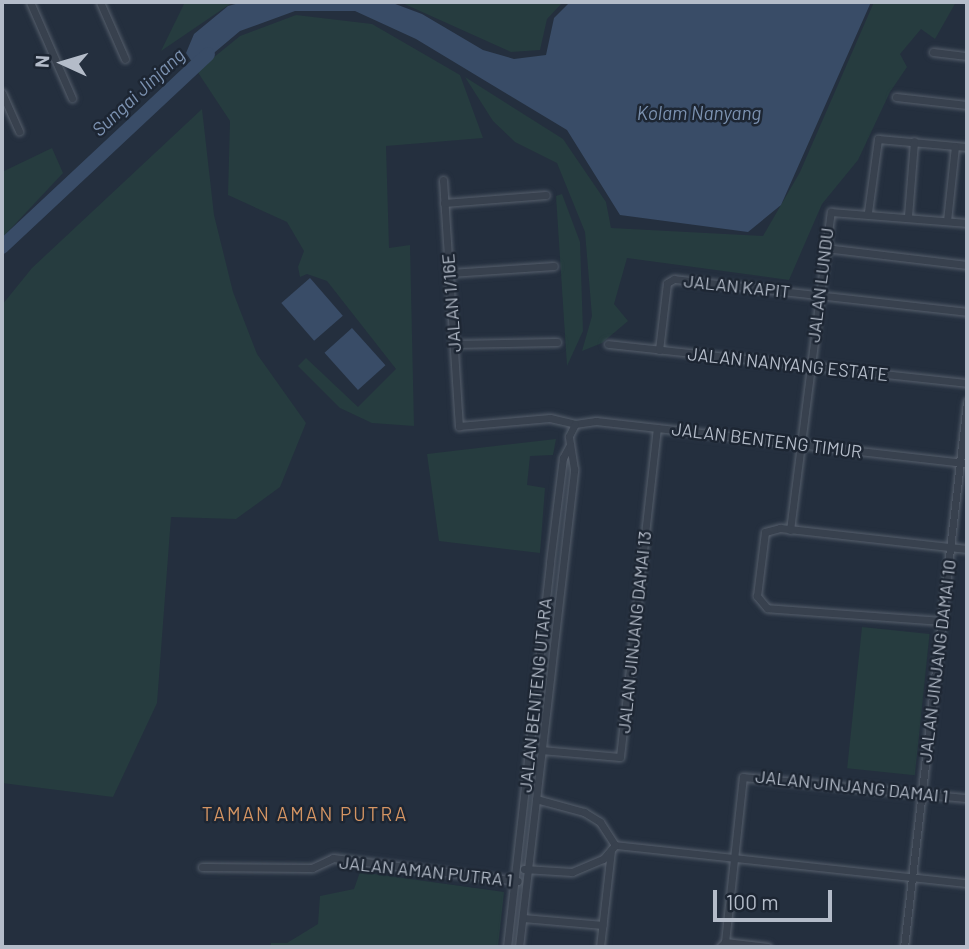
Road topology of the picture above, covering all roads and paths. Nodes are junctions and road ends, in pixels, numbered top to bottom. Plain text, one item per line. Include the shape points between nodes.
1 (30, 2) edge
2 (100, 2) edge
3 (933, 52) dead end
4 (967, 56) edge
5 (125, 59) dead end
6 (2, 93) edge
7 (896, 97) dead end
8 (72, 99) dead end
9 (967, 104) edge
10 (19, 131) dead end
11 (914, 141) junction
12 (955, 146) junction
13 (967, 147) edge
14 (443, 180) dead end
15 (546, 195) dead end
16 (444, 203) junction
17 (868, 212) junction
18 (908, 216) junction
19 (947, 220) junction
20 (967, 223) edge
21 (825, 248) junction
22 (967, 265) edge
23 (554, 266) dead end
24 (450, 273) junction
25 (819, 295) junction
26 (967, 312) edge
27 (557, 342) dead end
28 (454, 344) junction
29 (608, 344) dead end
30 (659, 350) junction
31 (810, 366) junction
32 (967, 383) edge
33 (967, 402) edge
34 (575, 424) junction
35 (459, 426) joint
36 (657, 428) junction
37 (800, 444) junction
38 (570, 445) junction
39 (964, 463) edge
40 (790, 530) junction
41 (950, 547) junction
42 (967, 549) edge
43 (942, 621) junction
44 (541, 750) junction
45 (922, 793) junction
46 (967, 798) edge
47 (536, 799) junction
48 (613, 848) junction
49 (733, 858) junction
50 (202, 867) dead end
51 (516, 868) junction
52 (528, 870) junction
53 (912, 877) junction
54 (515, 881) junction
55 (526, 882) junction
56 (967, 883) edge
57 (523, 918) junction
58 (603, 925) junction
59 (722, 945) edge
60 (507, 947) edge
61 (519, 947) edge
62 (600, 947) edge
63 (768, 947) edge
64 (904, 947) edge

1 - 8 street
2 - 5 street
3 - 4 street
6 - 10 street
7 - 9 street
11 - 12 street
11 - 17 street via 878,139
11 - 18 street
12 - 13 street
12 - 19 street
14 - 16 street, JALAN 1/16E
15 - 16 street
16 - 24 street, JALAN 1/16E
17 - 18 street
17 - 21 street, JALAN LUNDU via 835,209 829,217
18 - 19 street
19 - 20 street
21 - 22 street
21 - 25 street, JALAN LUNDU
23 - 24 street
24 - 28 street, JALAN 1/16E
25 - 26 street, JALAN KAPIT
25 - 30 street, JALAN KAPIT via 674,279 667,283
25 - 31 street, JALAN LUNDU
27 - 28 street
28 - 35 street, JALAN 1/16E
29 - 30 street, JALAN NANYANG ESTATE
30 - 31 street, JALAN NANYANG ESTATE
31 - 32 street, JALAN NANYANG ESTATE
31 - 37 street, JALAN LUNDU
33 - 39 street, JALAN JINJANG DAMAI 10
34 - 35 street, JALAN BENTENG TIMUR via 550,418
34 - 36 street, JALAN BENTENG TIMUR via 596,421
34 - 38 street, JALAN BENTENG UTARA
36 - 37 street, JALAN BENTENG TIMUR
36 - 44 street, JALAN JINJANG DAMAI 13 via 620,757
37 - 39 street, JALAN BENTENG TIMUR
37 - 40 street, JALAN LUNDU
38 - 44 street, JALAN BENTENG UTARA via 574,469
38 - 51 street, JALAN BENTENG UTARA via 563,458
39 - 41 street, JALAN JINJANG DAMAI 10
40 - 41 street
40 - 43 street via 765,531 757,596 767,608
41 - 42 street
41 - 43 street, JALAN JINJANG DAMAI 10
43 - 45 street, JALAN JINJANG DAMAI 10
44 - 47 street, JALAN BENTENG UTARA
45 - 46 street, JALAN JINJANG DAMAI 1
45 - 49 street, JALAN JINJANG DAMAI 1 via 749,775 739,782
45 - 53 street, JALAN JINJANG DAMAI 10
47 - 48 street via 584,812 600,822
47 - 52 street, JALAN BENTENG UTARA
48 - 49 street
48 - 52 street via 572,872
48 - 58 street
49 - 53 street
49 - 59 street
50 - 54 street, JALAN AMAN PUTRA 1 via 312,868 334,858
51 - 52 street
51 - 54 street, JALAN BENTENG UTARA
52 - 55 street, JALAN BENTENG UTARA
53 - 56 street
53 - 64 street, JALAN JINJANG DAMAI 10
54 - 55 street, JALAN AMAN PUTRA 1
54 - 60 street, JALAN BENTENG UTARA
55 - 57 street, JALAN BENTENG UTARA
57 - 58 street
57 - 61 street, JALAN BENTENG UTARA
58 - 62 street
59 - 63 street

